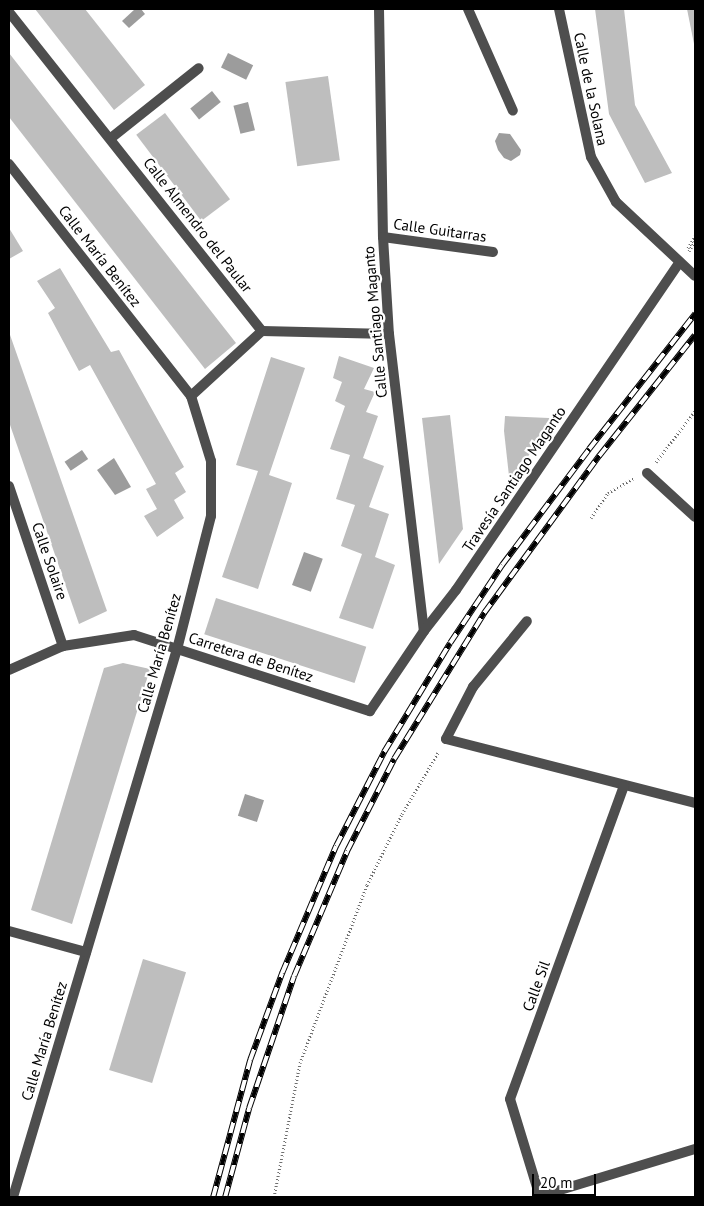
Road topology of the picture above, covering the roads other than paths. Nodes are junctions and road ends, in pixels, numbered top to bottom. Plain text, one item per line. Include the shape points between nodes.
1 (379, 9) edge
2 (468, 9) edge
3 (559, 9) edge
4 (9, 12) edge
5 (199, 68) dead end
6 (513, 111) dead end
7 (111, 138) junction
8 (9, 164) edge
9 (382, 237) junction
10 (493, 252) dead end
11 (680, 262) junction
12 (695, 276) edge
13 (262, 331) junction
14 (389, 334) junction
15 (191, 396) junction
16 (647, 473) dead end
17 (9, 486) edge
18 (695, 516) edge
19 (528, 622) dead end
20 (424, 631) junction
21 (63, 646) junction
22 (177, 649) junction
23 (9, 670) edge
24 (370, 711) joint
25 (624, 786) junction
26 (695, 803) edge
27 (9, 931) edge
28 (86, 952) junction
29 (695, 1148) edge
30 (13, 1197) edge
31 (539, 1197) edge

1 - 9 street, Calle Santiago Maganto
2 - 6 street
3 - 11 street, Calle de la Solana via 591,157 616,202
4 - 7 street, Calle Almendro del Paular
5 - 7 street
7 - 13 street, Calle Almendro del Paular
8 - 15 street, Calle María Benítez
9 - 10 street, Calle Guitarras
9 - 14 street, Calle Santiago Maganto
11 - 12 street, Calle de la Solana
11 - 20 street, Travesía Santiago Maganto via 456,590
13 - 14 street
13 - 15 street
14 - 20 street, Calle Santiago Maganto
15 - 22 street, Calle María Benítez via 210,461 211,516
16 - 18 street
17 - 21 street, Calle Solaire
19 - 25 street via 473,688 446,739
20 - 24 street, Travesía Santiago Maganto
21 - 22 street, Carretera de Benítez via 134,635
21 - 23 street, Carretera de Benítez
22 - 24 street, Carretera de Benítez
22 - 28 street, Calle María Benítez
25 - 26 street
25 - 31 street, Calle Sil via 510,1099
27 - 28 street
28 - 30 street, Calle María Benítez
29 - 31 street

